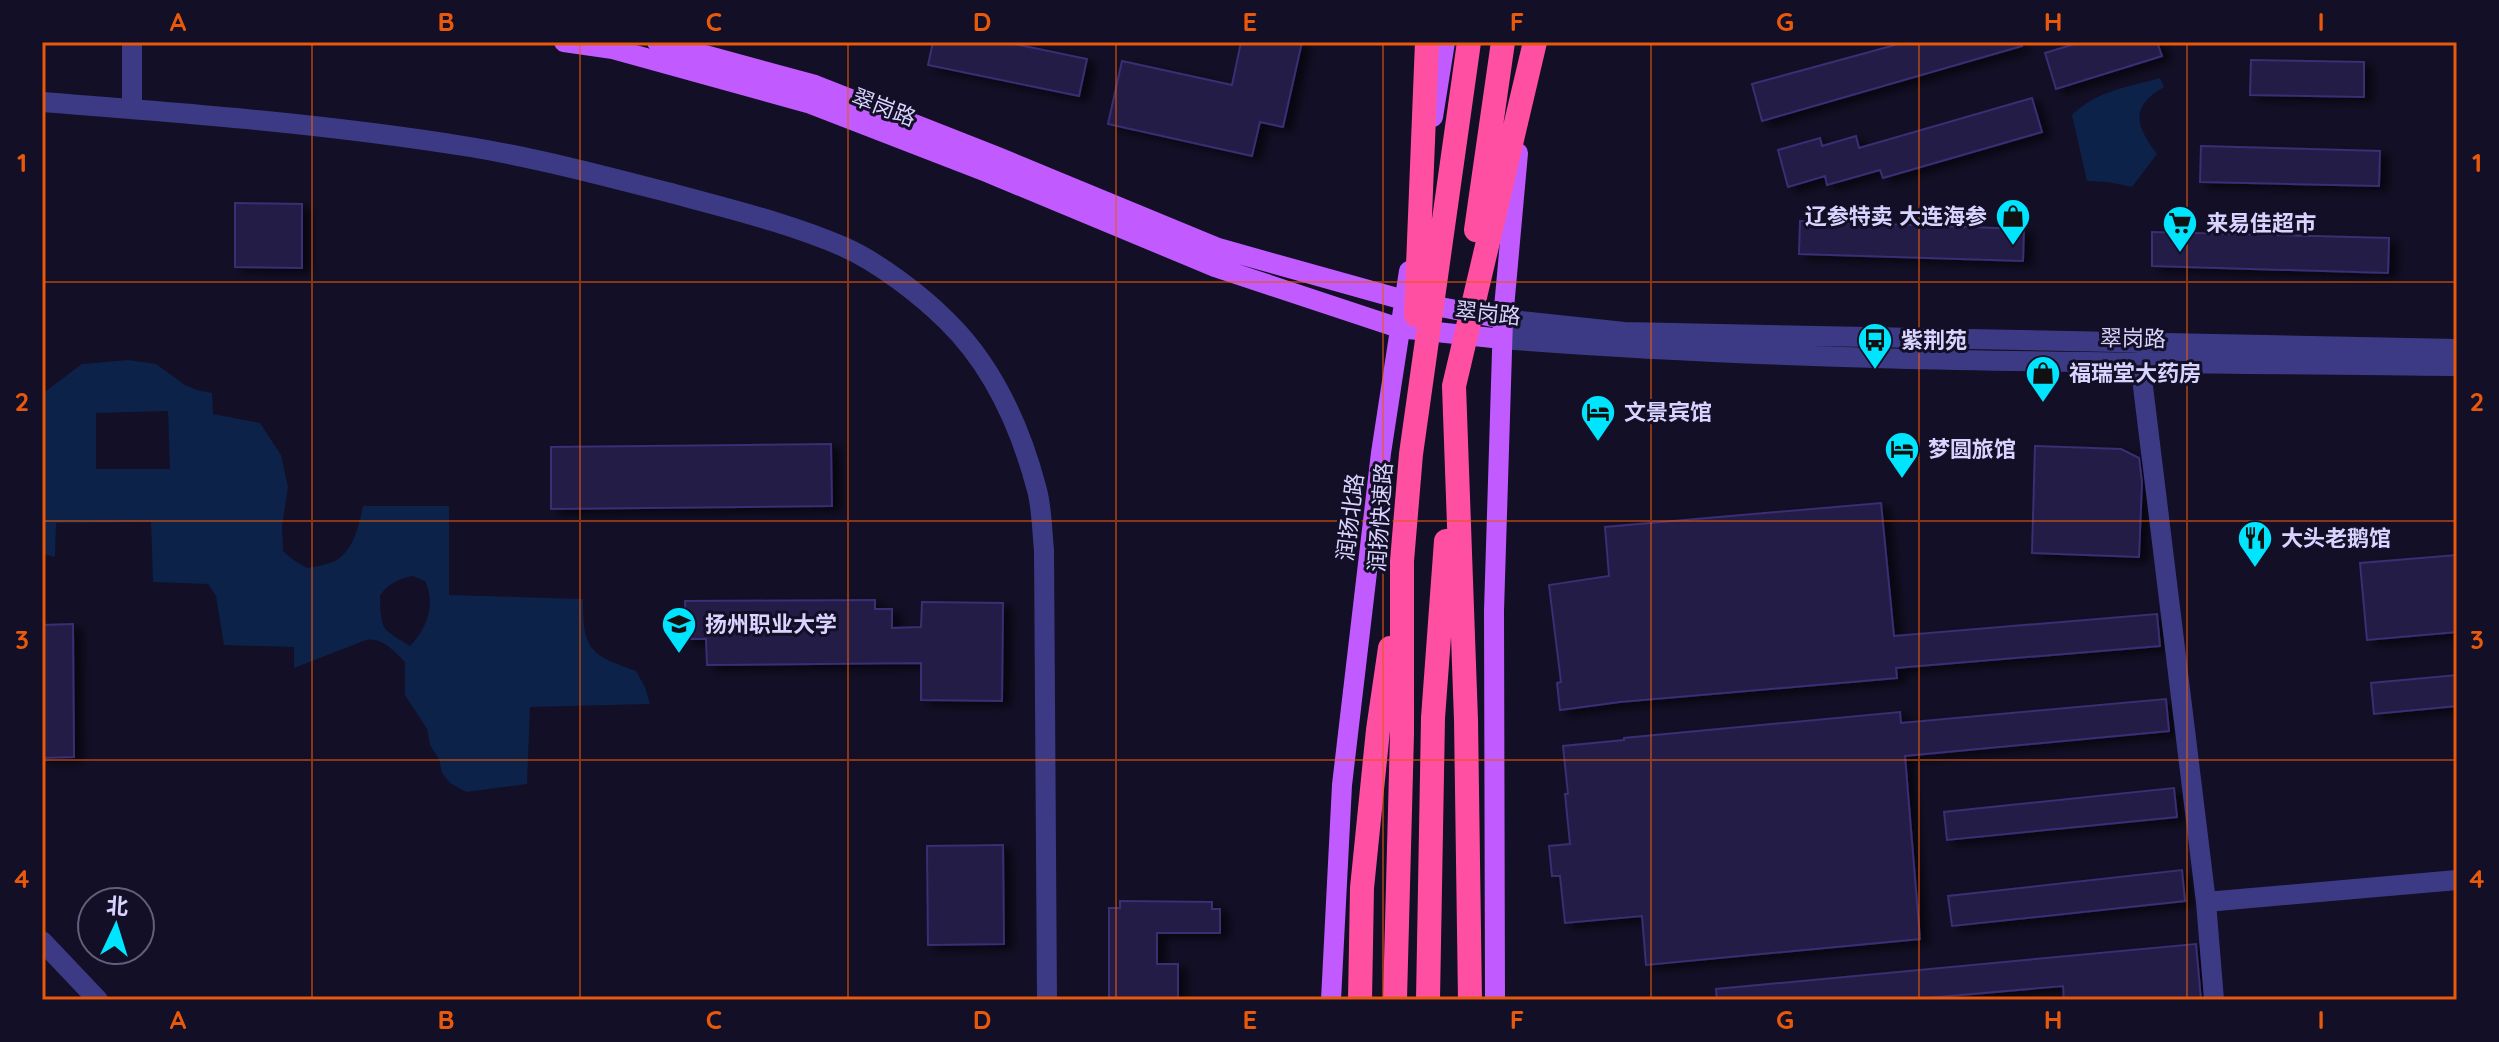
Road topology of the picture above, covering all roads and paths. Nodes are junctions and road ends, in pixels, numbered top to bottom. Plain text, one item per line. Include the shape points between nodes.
1 (132, 42) edge
2 (564, 42) edge
3 (657, 42) edge
4 (1427, 42) edge
5 (1445, 42) edge
6 (1469, 42) edge
7 (1503, 42) edge
8 (1527, 42) edge
9 (1535, 42) edge
10 (42, 102) edge
11 (132, 109) junction
12 (1404, 300) junction
13 (1399, 328) junction
14 (1503, 329) junction
15 (2457, 349) edge
16 (2140, 362) junction
17 (2457, 366) edge
18 (1454, 386) junction
19 (1411, 454) junction
20 (1390, 732) junction
21 (2457, 880) edge
22 (2206, 902) junction
23 (42, 941) edge
24 (98, 1000) edge
25 (1047, 1000) edge
26 (1331, 1000) edge
27 (1360, 1000) edge
28 (1395, 1000) edge
29 (1428, 1000) edge
30 (1470, 1000) edge
31 (1495, 1000) edge
32 (2214, 1000) edge

1 - 11 street
2 - 13 main road, 翠岗路 via 613,49 808,103 1215,267
3 - 12 main road, 翠岗路 via 815,85 1218,248
4 - 19 highway
5 - 12 main road, 润扬北路
6 - 19 highway, 润扬快速路
7 - 18 highway
8 - 14 main road
9 - 18 highway
10 - 11 street
11 - 25 street via 471,148 608,177 751,215 846,248 903,283 948,321 1004,400 1038,493 1044,550
12 - 13 main road, 润扬北路
12 - 14 main road, 翠岗路
13 - 14 main road, 翠岗路
13 - 26 main road, 润扬北路 via 1342,785
14 - 15 street, 翠岗路
14 - 16 street, 翠岗路 via 1622,348
14 - 31 main road via 1494,611
16 - 17 street, 翠岗路
16 - 22 street
18 - 29 highway via 1433,718
18 - 30 highway
19 - 20 highway, 润扬快速路
20 - 27 highway via 1362,888
20 - 28 highway, 润扬快速路
21 - 22 street
22 - 32 street
23 - 24 street

